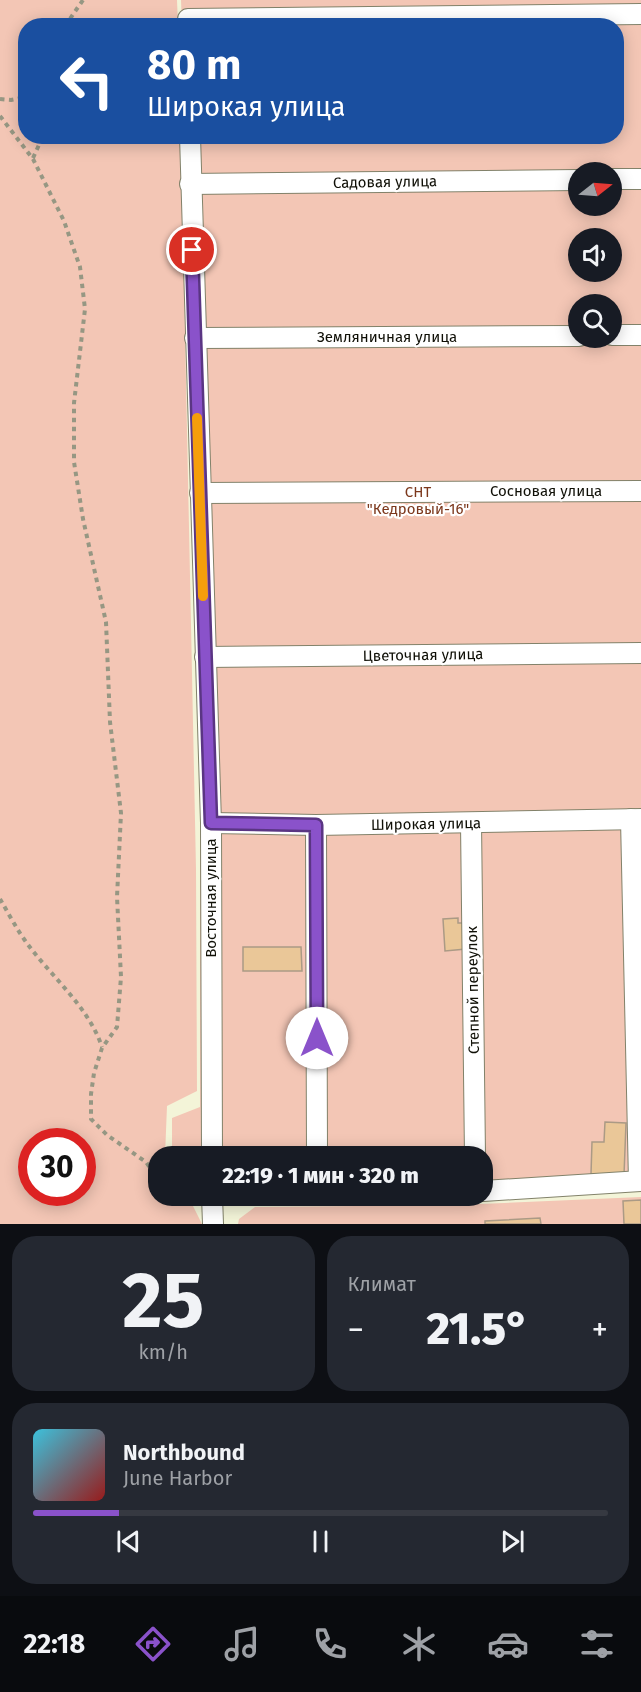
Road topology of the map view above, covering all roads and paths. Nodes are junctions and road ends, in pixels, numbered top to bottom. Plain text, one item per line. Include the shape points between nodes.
1 (83, 0) edge
2 (641, 14) edge
3 (188, 15) edge
4 (71, 18) edge
5 (0, 99) edge
6 (18, 99) edge
7 (0, 116) edge
8 (18, 139) edge
9 (21, 144) edge
10 (39, 144) edge
11 (190, 144) edge
12 (33, 159) junction
13 (622, 179) edge
14 (641, 179) edge
15 (568, 180) edge
16 (190, 184) junction
17 (622, 335) edge
18 (641, 335) edge
19 (568, 336) edge
20 (195, 338) junction
21 (641, 491) edge
22 (200, 493) junction
23 (641, 652) edge
24 (205, 657) junction
25 (636, 819) edge
26 (211, 823) junction
27 (471, 823) junction
28 (316, 825) junction
29 (0, 899) edge
30 (102, 1048) junction
31 (212, 1146) edge
32 (317, 1146) edge
33 (475, 1146) edge
34 (148, 1165) edge
35 (640, 1181) edge
36 (493, 1190) edge
37 (212, 1206) edge
38 (213, 1224) edge

1 - 4 path
2 - 3 street
5 - 6 path
7 - 8 path
9 - 12 path
10 - 12 path
11 - 16 street, Восточная улица
12 - 30 path via 64,221 80,267 85,309 74,403 74,462 106,621 110,722 121,813 117,1027
13 - 14 street
15 - 16 street, Садовая улица
16 - 20 street, Восточная улица
17 - 18 street
19 - 20 street, Земляничная улица
20 - 22 street, Восточная улица
21 - 22 street, Сосновая улица
22 - 24 street, Восточная улица
23 - 24 street, Цветочная улица
24 - 26 street, Восточная улица
25 - 27 street, Широкая улица
25 - 35 street
26 - 28 street, Широкая улица
26 - 31 street, Восточная улица
27 - 28 street, Широкая улица
27 - 33 street, Степной переулок
28 - 32 street
29 - 30 path via 28,945 96,1030
30 - 34 path via 94,1073 91,1119 107,1136
35 - 36 street
37 - 38 street

